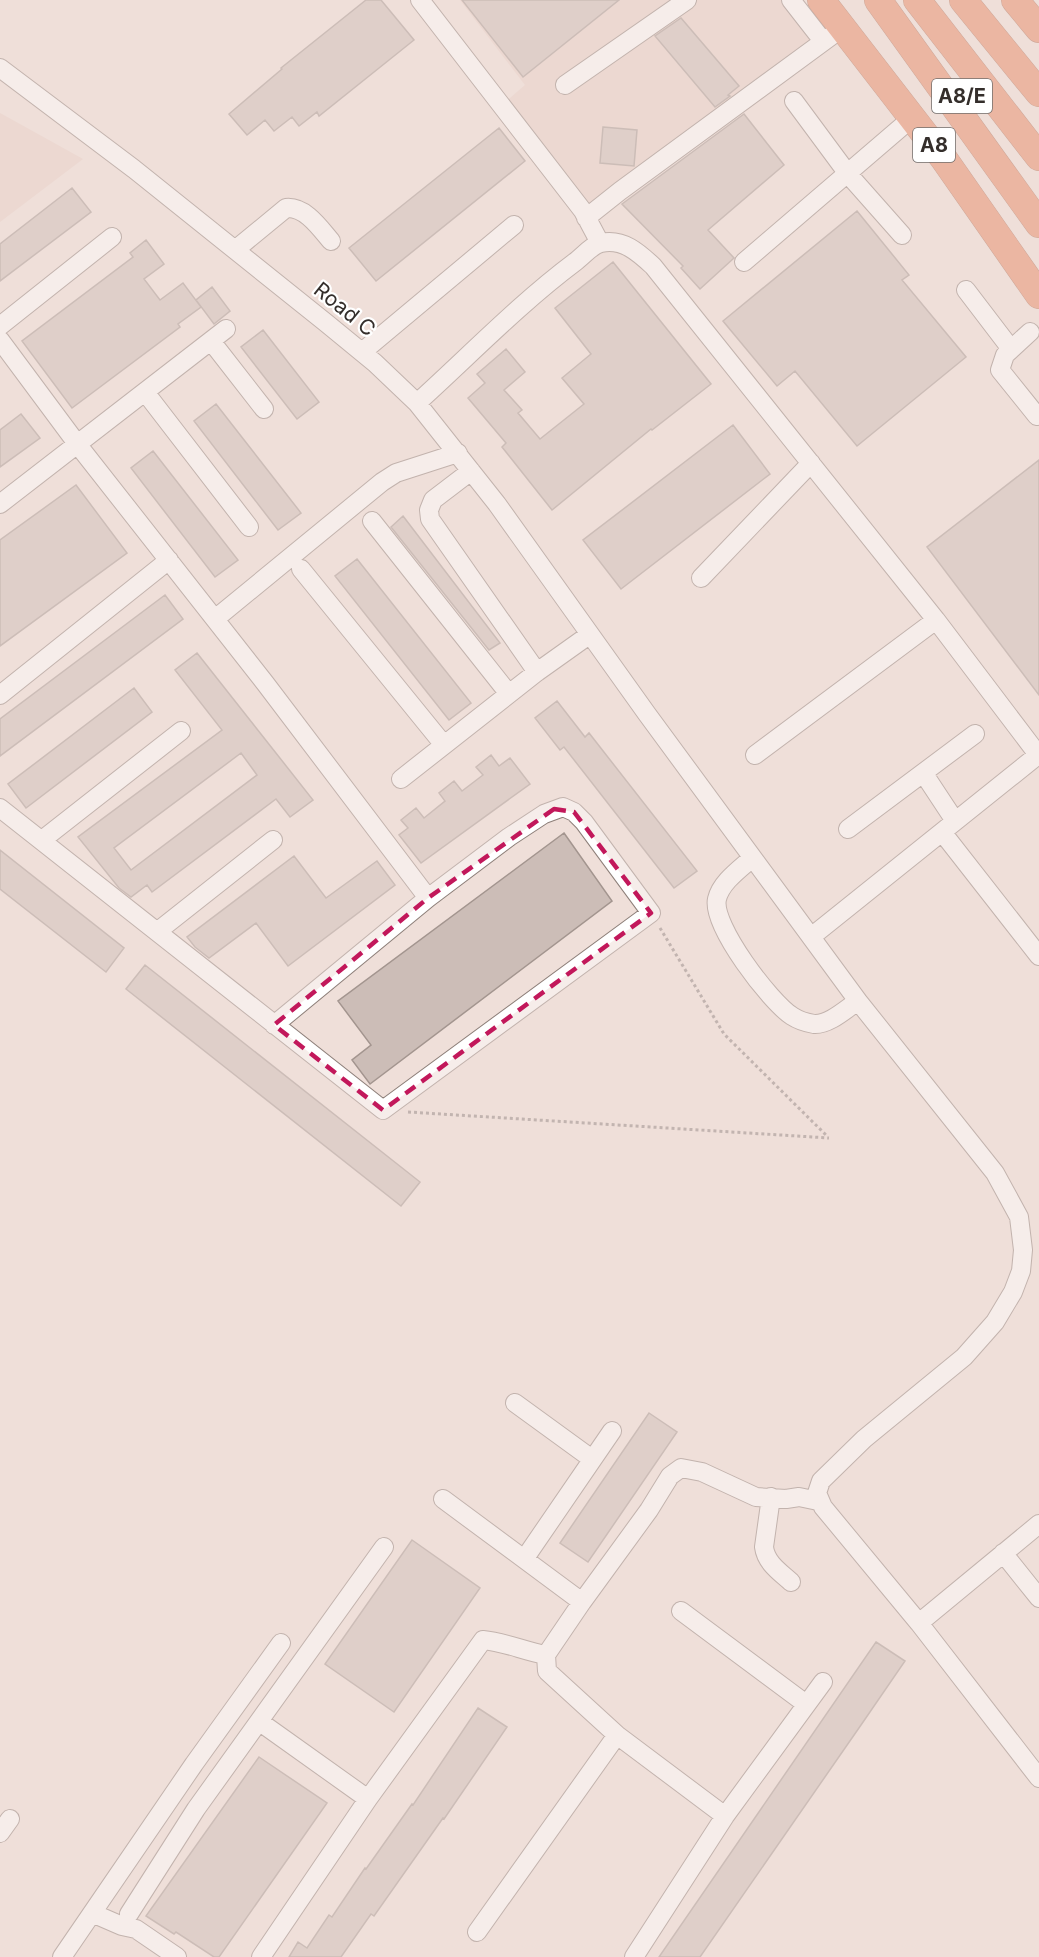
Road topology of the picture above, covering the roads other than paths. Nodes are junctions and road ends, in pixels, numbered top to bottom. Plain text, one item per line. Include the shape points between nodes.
1 (420, 0) edge
2 (687, 0) edge
3 (791, 0) edge
4 (821, 0) edge
5 (878, 0) edge
6 (885, 0) edge
7 (917, 0) edge
8 (963, 0) edge
9 (1015, 0) edge
10 (1039, 29) edge
11 (832, 34) junction
12 (0, 68) edge
13 (565, 85) dead end
14 (1039, 93) edge
15 (794, 101) dead end
16 (912, 117) junction
17 (1039, 157) edge
18 (848, 174) junction
19 (1039, 193) edge
20 (586, 218) junction
21 (1039, 224) edge
22 (514, 225) dead end
23 (902, 235) dead end
24 (112, 237) dead end
25 (331, 241) dead end
26 (600, 243) junction
27 (235, 250) junction
28 (744, 262) dead end
29 (966, 290) dead end
30 (1039, 295) edge
31 (0, 326) edge
32 (226, 329) dead end
33 (1036, 333) edge
34 (0, 340) edge
35 (211, 341) junction
36 (1011, 349) junction
37 (362, 352) junction
38 (145, 392) junction
39 (417, 403) junction
40 (264, 409) dead end
41 (1037, 416) dead end
42 (78, 445) junction
43 (458, 453) junction
44 (811, 463) junction
45 (471, 471) junction
46 (0, 504) edge
47 (372, 521) dead end
48 (249, 527) dead end
49 (169, 560) junction
50 (301, 570) dead end
51 (701, 578) dead end
52 (215, 620) junction
53 (936, 620) junction
54 (590, 635) junction
55 (537, 672) junction
56 (0, 694) edge
57 (509, 694) junction
58 (181, 731) dead end
59 (975, 734) dead end
60 (444, 745) junction
61 (755, 755) dead end
62 (1039, 755) edge
63 (924, 774) junction
64 (401, 779) dead end
65 (0, 808) edge
66 (949, 827) junction
67 (849, 829) dead end
68 (42, 840) junction
69 (273, 840) dead end
70 (752, 858) junction
71 (428, 898) junction
72 (158, 931) junction
73 (811, 937) junction
74 (1039, 956) edge
75 (858, 1001) junction
76 (274, 1024) junction
77 (515, 1403) dead end
78 (612, 1431) dead end
79 (592, 1459) junction
80 (771, 1497) junction
81 (443, 1499) dead end
82 (818, 1501) junction
83 (1039, 1524) edge
84 (384, 1547) dead end
85 (1003, 1553) junction
86 (525, 1558) junction
87 (792, 1582) dead end
88 (1039, 1598) edge
89 (582, 1602) junction
90 (681, 1611) dead end
91 (920, 1623) junction
92 (281, 1643) dead end
93 (546, 1655) junction
94 (823, 1682) dead end
95 (806, 1704) junction
96 (260, 1722) junction
97 (617, 1735) junction
98 (1039, 1778) edge
99 (368, 1799) junction
100 (725, 1816) junction
101 (105, 1895) junction
102 (92, 1913) junction
103 (132, 1921) junction
104 (477, 1932) dead end
105 (62, 1957) edge
106 (177, 1957) edge
107 (261, 1957) edge
108 (634, 1957) edge

1 - 20 street
2 - 13 street
3 - 11 street
4 - 11 highway, A8
5 - 21 highway
6 - 19 highway, A8/E
7 - 17 highway, A8/E
8 - 14 highway
9 - 10 highway
11 - 16 highway, A8
11 - 20 street
12 - 27 street, Road C
15 - 18 street
16 - 18 street
16 - 30 highway, A8
18 - 23 street
18 - 28 street
20 - 26 street
22 - 37 street
24 - 31 street
25 - 27 street via 313,219 286,207
26 - 39 street via 551,280
26 - 44 street via 629,247 653,266
27 - 37 street, Road C
29 - 36 street
32 - 35 street
33 - 36 street
34 - 42 street
35 - 38 street
35 - 40 street
36 - 41 street via 1000,370
37 - 39 street, Road C
38 - 42 street
38 - 48 street
39 - 43 street, Road C
42 - 46 street
42 - 49 street
43 - 45 street, Road C
43 - 52 street via 382,482
44 - 51 street
44 - 53 street
45 - 54 street, Road C
45 - 55 street via 433,500 430,519
47 - 57 street
49 - 52 street
49 - 56 street
50 - 60 street
52 - 71 street
53 - 61 street
53 - 62 street
54 - 55 street
54 - 70 street, Road C
55 - 57 street
57 - 60 street
58 - 68 street
59 - 63 street
60 - 64 street
62 - 66 street
63 - 66 street
63 - 67 street
65 - 68 street
66 - 73 street
66 - 74 street
68 - 72 street
69 - 72 street
70 - 73 street, Road C
70 - 75 street via 725,883 716,900 719,921 755,977 793,1017 813,1024 824,1023
71 - 76 street
71 - 76 street via 509,837 544,814 563,807 584,822 651,913 383,1110
72 - 76 street
73 - 75 street, Road C
75 - 82 street, Road C via 995,1173 1019,1217 1022,1260 1013,1292 995,1322 963,1357 821,1481
77 - 79 street
78 - 79 street
79 - 86 street
80 - 82 street
80 - 87 street via 765,1554
80 - 89 street via 756,1497 702,1472 681,1468 670,1476
81 - 86 street
82 - 91 street
83 - 85 street
84 - 96 street
85 - 88 street
85 - 91 street
86 - 89 street
89 - 93 street
90 - 95 street
91 - 98 street
92 - 101 street
93 - 97 street via 547,1671
93 - 99 street via 483,1640
94 - 95 street
95 - 100 street
96 - 99 street
96 - 103 street via 196,1809
97 - 100 street
97 - 104 street
99 - 107 street
100 - 108 street
101 - 102 street
101 - 103 street
102 - 103 street via 122,1926
102 - 105 street
103 - 106 street

